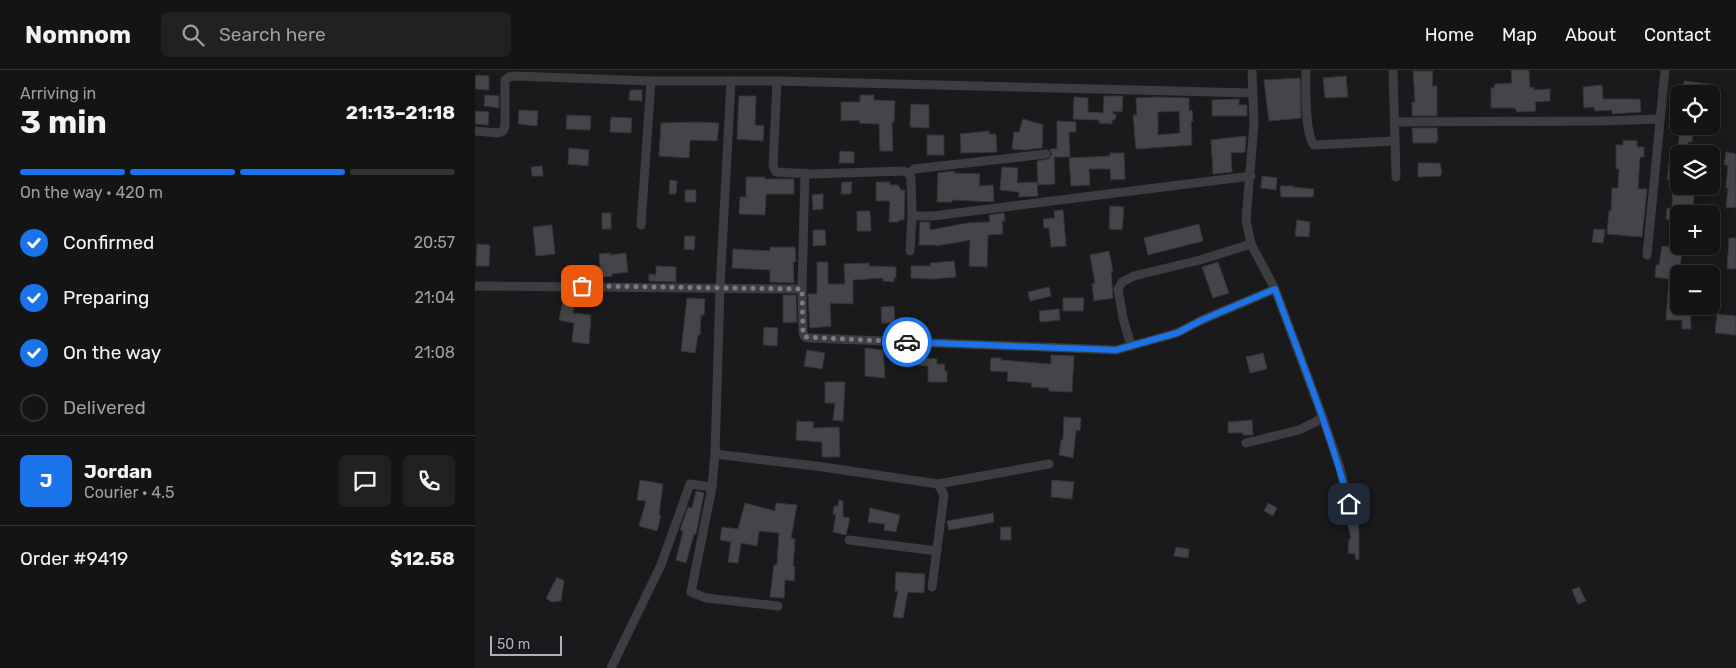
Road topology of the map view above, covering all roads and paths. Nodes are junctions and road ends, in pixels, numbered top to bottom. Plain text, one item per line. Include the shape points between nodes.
1 (1252, 70) edge
2 (1306, 70) edge
3 (1393, 70) edge
4 (1665, 70) edge
5 (651, 81) junction
6 (731, 81) junction
7 (777, 81) junction
8 (1252, 93) junction
9 (1660, 119) junction
10 (1395, 122) junction
11 (475, 131) edge
12 (1395, 141) junction
13 (1046, 154) dead end
14 (805, 173) junction
15 (909, 174) junction
16 (1251, 176) junction
17 (1396, 177) dead end
18 (912, 216) junction
19 (641, 225) dead end
20 (1251, 244) junction
21 (909, 251) dead end
22 (1647, 255) dead end
23 (475, 286) edge
24 (720, 288) junction
25 (802, 289) junction
26 (1275, 289) junction
27 (1131, 346) junction
28 (1323, 418) junction
29 (1245, 444) dead end
30 (715, 454) junction
31 (1049, 464) dead end
32 (938, 484) junction
33 (712, 487) junction
34 (1349, 504) dead end
35 (849, 540) dead end
36 (937, 552) junction
37 (932, 587) dead end
38 (778, 606) dead end
39 (611, 668) edge

1 - 8 street
2 - 12 street via 1308,130 1314,145
3 - 10 street
4 - 9 street
5 - 6 street
5 - 11 street via 509,77 505,80 503,131
5 - 19 street
6 - 7 street
6 - 24 street
7 - 8 street
7 - 14 street via 773,166 776,172
8 - 16 street
9 - 10 street
9 - 22 street
10 - 12 street
12 - 17 street
13 - 15 street via 914,169
14 - 15 street via 904,171
14 - 25 street
15 - 18 street
16 - 18 street
16 - 20 street via 1246,220
18 - 21 street
20 - 26 street
20 - 27 street via 1133,276 1122,282 1118,289
23 - 24 street
24 - 25 street
24 - 30 street
25 - 27 street via 803,333 809,338 1116,350
26 - 27 street via 1177,333
26 - 28 street
28 - 29 street via 1299,430
28 - 34 street
30 - 32 street
30 - 33 street
31 - 32 street
32 - 36 street via 943,495
33 - 38 street via 691,592 706,598
33 - 39 street via 690,484 661,565
35 - 36 street
36 - 37 street

